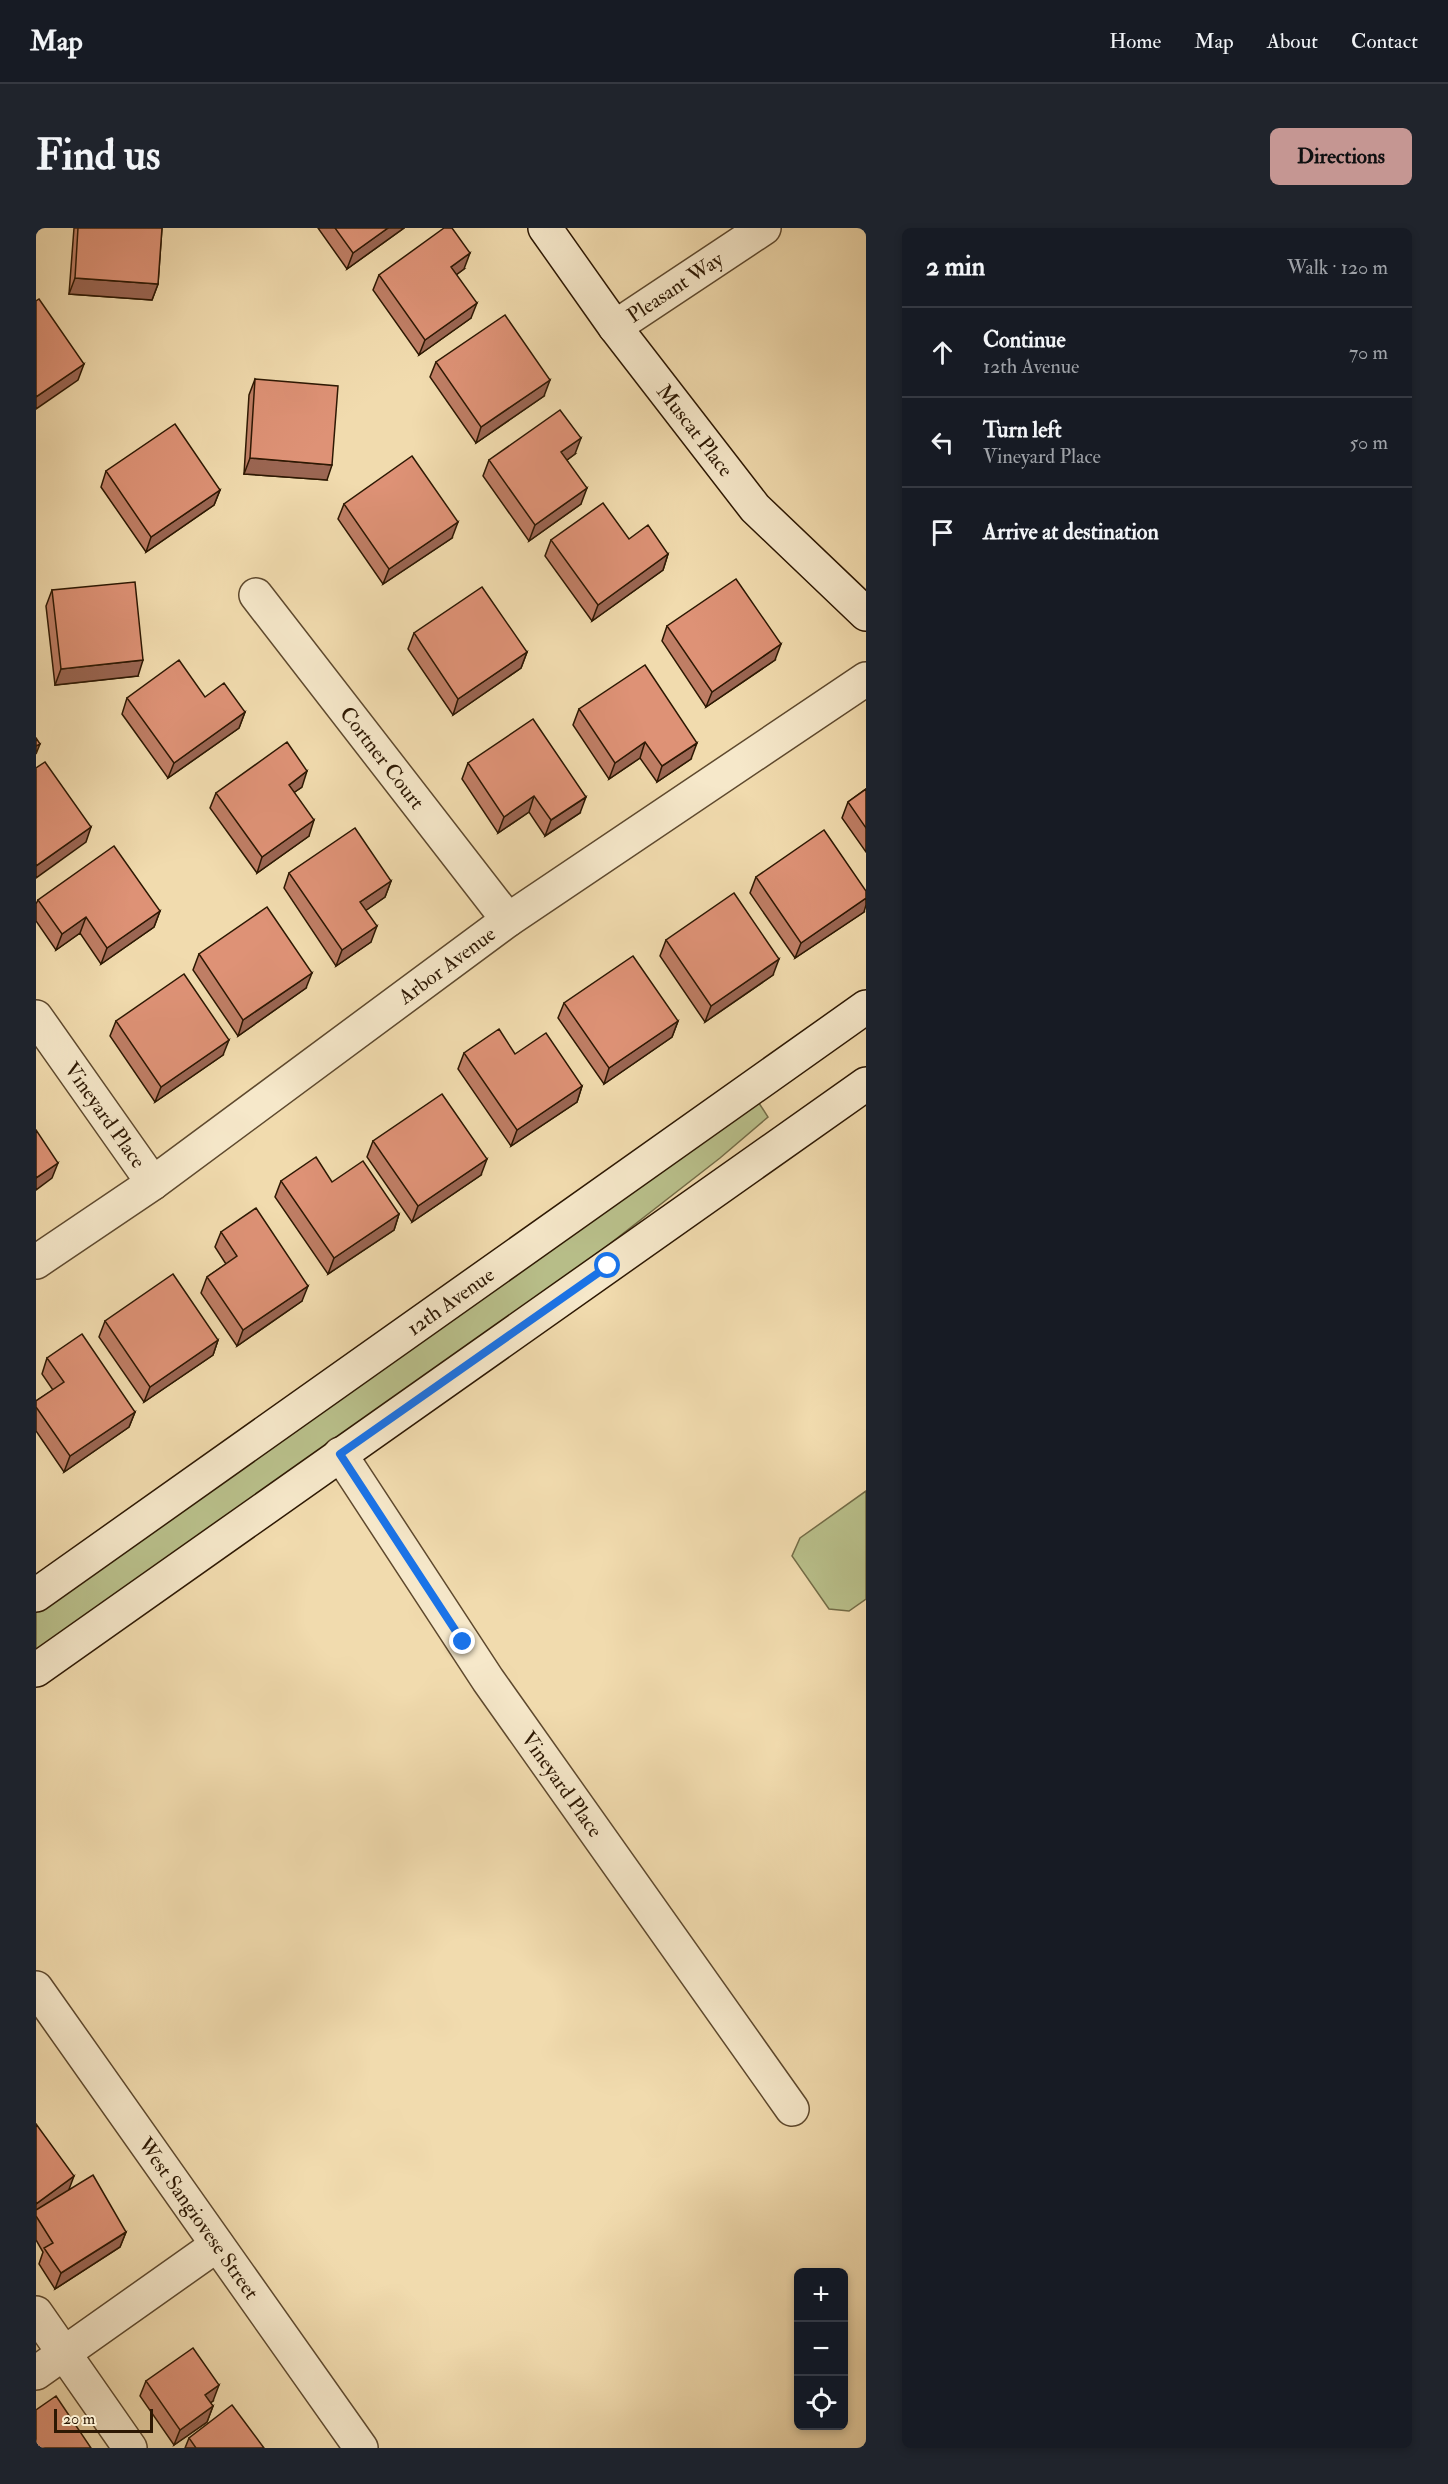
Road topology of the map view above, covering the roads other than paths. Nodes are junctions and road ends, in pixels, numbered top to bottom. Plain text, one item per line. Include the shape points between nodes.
1 (545, 228) edge
2 (764, 228) edge
3 (615, 327) junction
4 (256, 595) dead end
5 (866, 614) edge
6 (866, 679) edge
7 (508, 920) junction
8 (866, 1007) edge
9 (36, 1017) edge
10 (866, 1084) edge
11 (153, 1183) junction
12 (36, 1262) edge
13 (340, 1454) junction
14 (36, 1595) edge
15 (36, 1670) edge
16 (36, 1988) edge
17 (792, 2109) dead end
18 (217, 2245) junction
19 (36, 2313) edge
20 (65, 2353) junction
21 (36, 2373) edge
22 (130, 2448) edge
23 (361, 2448) edge

1 - 3 street, Muscat Place
2 - 3 street, Pleasant Way
3 - 5 street, Muscat Place via 755,508
4 - 7 street, Cortner Court
6 - 7 street, Arbor Avenue
7 - 11 street, Arbor Avenue
8 - 14 street, 12th Avenue
9 - 11 street, Vineyard Place
10 - 13 street
11 - 12 street, Arbor Avenue
13 - 15 street
13 - 17 street, Vineyard Place via 488,1680
16 - 18 street, West Sangiovese Street
18 - 20 street
18 - 23 street, West Sangiovese Street
19 - 20 street
20 - 21 street
20 - 22 street

